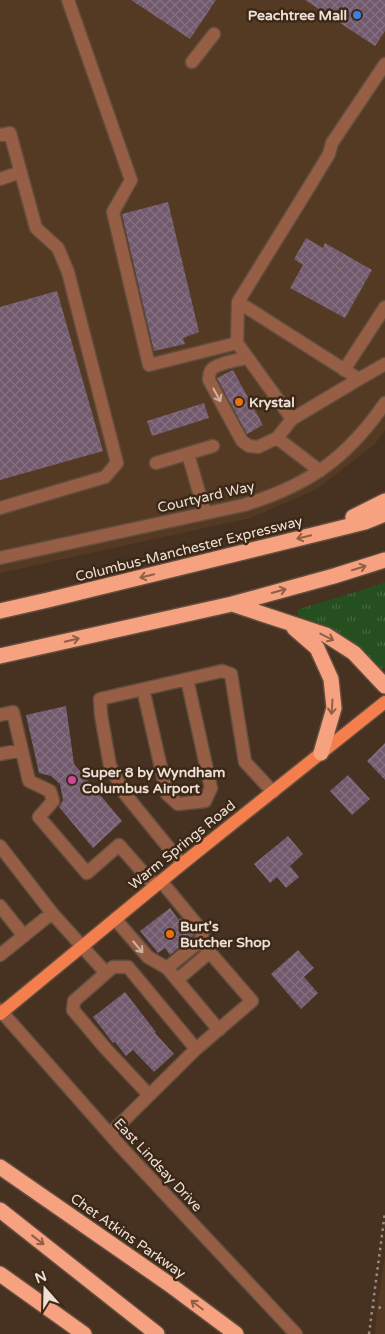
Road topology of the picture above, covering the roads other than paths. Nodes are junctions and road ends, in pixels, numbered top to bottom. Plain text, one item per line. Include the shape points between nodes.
1 (68, 0) edge
2 (214, 34) dead end
3 (192, 62) dead end
4 (385, 64) edge
5 (0, 135) edge
6 (21, 172) junction
7 (0, 178) edge
8 (238, 302) junction
9 (385, 307) edge
10 (237, 343) junction
11 (247, 358) junction
12 (385, 364) edge
13 (344, 370) junction
14 (359, 379) junction
15 (385, 403) edge
16 (292, 419) junction
17 (277, 438) junction
18 (213, 446) dead end
19 (188, 454) junction
20 (156, 463) dead end
21 (320, 470) junction
22 (385, 501) edge
23 (0, 508) edge
24 (205, 513) junction
25 (385, 514) edge
26 (326, 532) junction
27 (0, 558) edge
28 (385, 560) edge
29 (232, 604) junction
30 (0, 611) edge
31 (287, 623) junction
32 (0, 656) edge
33 (188, 679) junction
34 (385, 686) edge
35 (143, 689) junction
36 (385, 702) edge
37 (0, 715) edge
38 (22, 750) junction
39 (321, 753) junction
40 (0, 754) edge
41 (273, 792) junction
42 (0, 846) edge
43 (182, 864) junction
44 (158, 884) junction
45 (0, 906) edge
46 (52, 913) junction
47 (115, 919) junction
48 (24, 936) junction
49 (200, 941) junction
50 (82, 946) junction
51 (210, 952) junction
52 (0, 955) edge
53 (167, 968) junction
54 (106, 973) junction
55 (177, 980) junction
56 (1, 1012) edge
57 (219, 1030) junction
58 (196, 1049) junction
59 (149, 1095) junction
60 (110, 1134) junction
61 (0, 1167) edge
62 (0, 1210) edge
63 (0, 1274) edge
64 (84, 1334) edge
65 (158, 1334) edge
66 (236, 1334) edge
67 (296, 1334) edge

1 - 10 street via 131,180 113,212 149,365
2 - 3 street
4 - 8 street via 332,144 310,187
5 - 6 street via 10,133
6 - 7 street
6 - 23 street via 36,228 58,248 68,272 117,463 105,477
8 - 10 street
8 - 13 street
9 - 13 street
10 - 11 street
11 - 16 street
11 -> 17 street via 212,368 209,380 242,441 258,447
12 - 14 street
13 - 14 street
14 - 16 street
15 - 21 street, Courtyard Way via 348,448
16 - 17 street
17 - 21 street
18 - 19 street
19 - 20 street
19 - 24 street
21 - 24 street, Courtyard Way via 290,489 267,498
22 - 26 highway
24 - 27 street, Courtyard Way
25 - 26 highway, Columbus-Manchester Expressway
26 -> 30 highway, Columbus-Manchester Expressway
29 -> 28 highway
29 - 31 highway
32 -> 29 highway
31 -> 34 highway via 326,635 354,653
31 -> 39 highway via 317,648 331,679 334,708
33 - 35 street
33 - 35 street via 211,788 205,801 178,804 167,794
33 - 41 street via 222,671 230,674 245,762
35 - 43 street via 100,698 110,766 126,794
36 - 39 main road, Warm Springs Road
37 - 38 street via 13,712
38 - 40 street
38 - 44 street via 28,781 50,791 53,801 39,817 87,873 119,845
39 - 41 main road, Warm Springs Road
41 - 43 main road, Warm Springs Road
42 - 46 street
43 - 44 main road, Warm Springs Road
44 - 47 main road, Warm Springs Road
44 - 49 street via 203,932
45 - 48 street
46 - 48 street
46 - 50 street
47 - 50 main road, Warm Springs Road
47 -> 53 street via 148,957
48 - 52 street
49 - 51 street
49 - 53 street
50 - 54 street
50 - 56 main road, Warm Springs Road
51 - 55 street
51 - 57 street via 252,1001
53 - 55 street
54 - 58 street via 113,967 128,967
54 - 59 street via 74,1001 73,1010
55 - 57 street
56 - 60 street, East Lindsay Drive
57 - 58 street
58 - 59 street
59 - 60 street
60 - 67 street, East Lindsay Drive
66 -> 61 highway, Chet Atkins Parkway
62 -> 65 highway
63 - 64 highway

